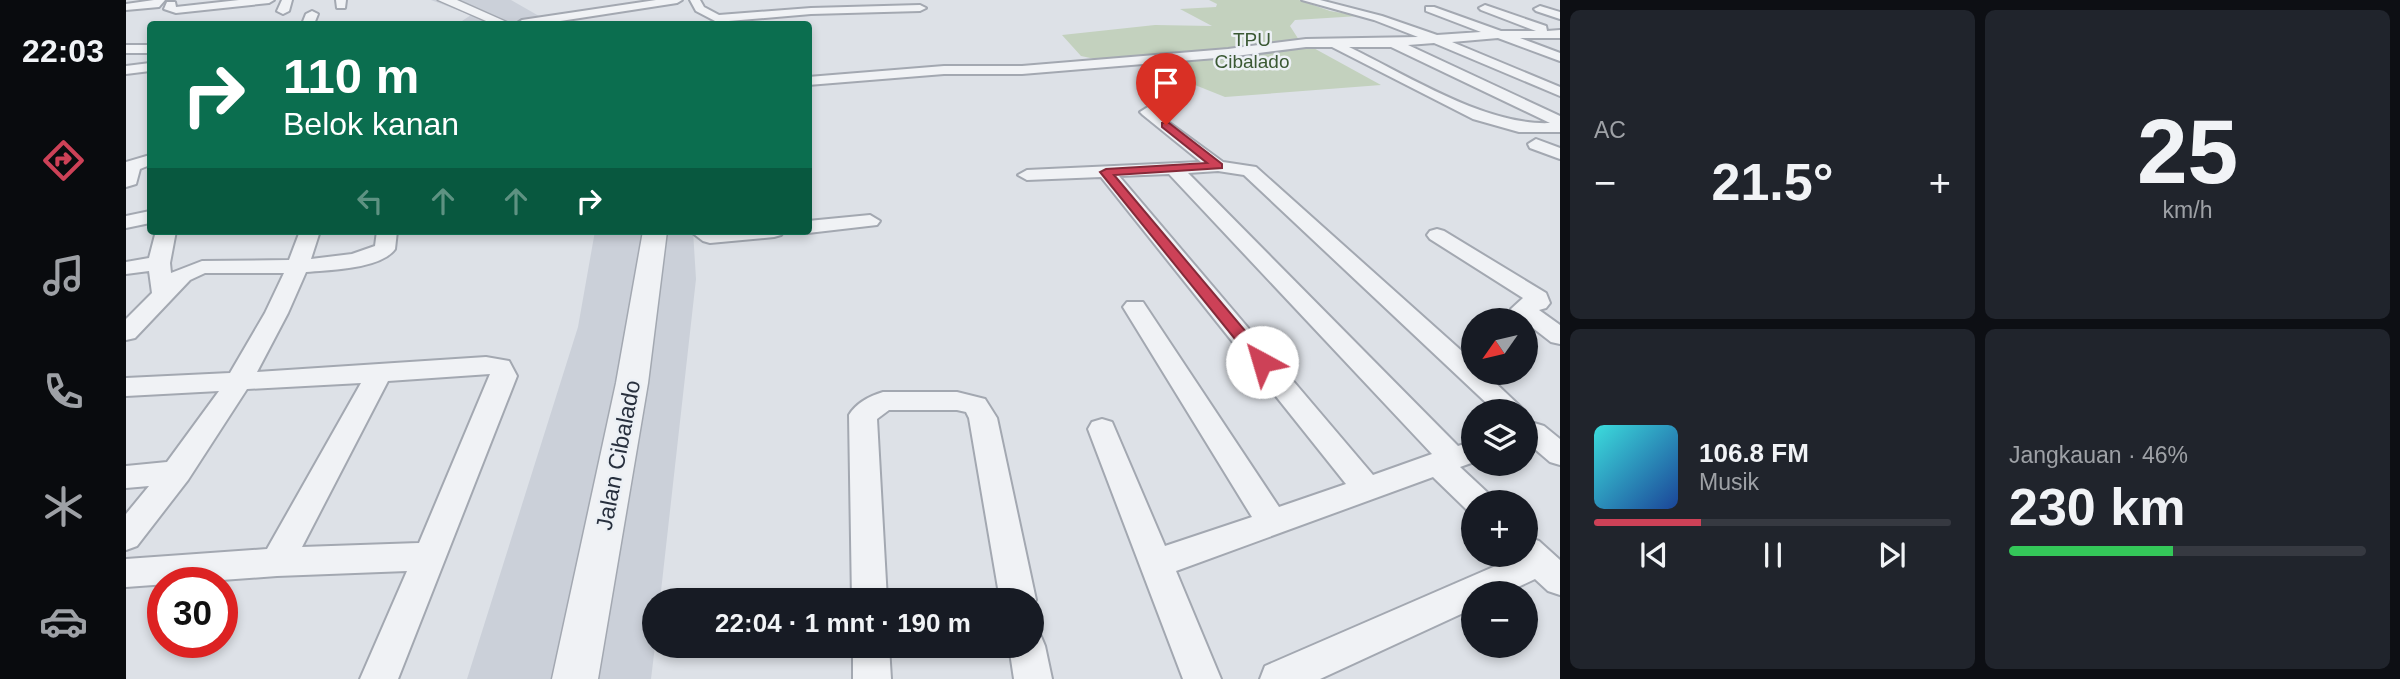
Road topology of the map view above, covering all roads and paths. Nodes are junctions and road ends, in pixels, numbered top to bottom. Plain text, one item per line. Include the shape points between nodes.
1 (204, 0) edge
2 (269, 0) edge
3 (445, 0) edge
4 (677, 0) edge
5 (695, 0) edge
6 (747, 0) edge
7 (802, 0) edge
8 (908, 0) edge
9 (1307, 0) edge
10 (162, 3) edge
11 (858, 4) edge
12 (126, 7) edge
13 (1485, 8) dead end
14 (1430, 9) dead end
15 (1540, 9) dead end
16 (811, 11) junction
17 (759, 15) junction
18 (1560, 16) edge
19 (497, 21) edge
20 (541, 21) edge
21 (1558, 34) edge
22 (1485, 35) junction
23 (1500, 35) junction
24 (1435, 38) junction
25 (1331, 42) junction
26 (1392, 43) junction
27 (127, 49) edge
28 (147, 49) edge
29 (1556, 53) edge
30 (147, 65) edge
31 (1560, 65) edge
32 (126, 70) edge
33 (812, 80) edge
34 (1560, 92) edge
35 (1148, 112) dead end
36 (1560, 124) edge
37 (1536, 144) dead end
38 (1560, 153) edge
39 (147, 161) edge
40 (1218, 166) junction
41 (1173, 168) junction
42 (1106, 172) junction
43 (1027, 175) dead end
44 (126, 182) edge
45 (147, 218) edge
46 (870, 221) dead end
47 (126, 222) edge
48 (812, 227) edge
49 (165, 235) edge
50 (309, 235) edge
51 (386, 235) edge
52 (654, 235) edge
53 (707, 235) edge
54 (731, 235) edge
55 (1437, 235) dead end
56 (159, 263) junction
57 (299, 267) junction
58 (126, 268) edge
59 (163, 294) junction
60 (1135, 307) dead end
61 (126, 332) edge
62 (1560, 337) edge
63 (380, 374) junction
64 (240, 380) junction
65 (126, 387) edge
66 (1498, 399) edge
67 (1101, 429) dead end
68 (1538, 433) edge
69 (1560, 455) edge
70 (1454, 457) edge
71 (177, 472) junction
72 (126, 477) edge
73 (1366, 488) junction
74 (1472, 490) edge
75 (1272, 522) junction
76 (126, 537) edge
77 (430, 556) junction
78 (277, 562) junction
79 (1155, 564) junction
80 (1542, 564) edge
81 (126, 573) edge
82 (869, 588) edge
83 (1016, 588) edge
84 (871, 658) edge
85 (1029, 658) edge
86 (379, 679) edge
87 (575, 679) edge
88 (872, 679) edge
89 (1033, 679) edge
90 (1202, 679) edge
91 (1279, 679) edge

1 - 10 street
2 - 10 street via 226,10 173,10
3 - 19 street
4 - 20 street
5 - 17 street via 700,9 717,19
6 - 17 street
7 - 16 street
8 - 11 street via 920,8
9 - 24 street
10 - 12 street
11 - 16 street
13 - 21 street
14 - 23 street
15 - 18 street
16 - 17 street
21 - 23 street
22 - 23 street
22 - 24 street
22 - 31 street
23 - 29 street
24 - 26 street
24 - 34 street
25 - 26 street
25 - 33 street via 1023,69
25 - 36 street via 1478,116 1514,128
26 - 36 street
27 - 28 street
30 - 32 street
35 - 40 street
37 - 38 street
39 - 44 street via 131,166
40 - 41 street
40 - 66 street via 1250,171
41 - 42 street
41 - 70 street
42 - 43 street
42 - 73 street
45 - 47 street
46 - 48 street
49 - 56 street
50 - 57 street
51 - 57 street via 380,253
52 - 87 street, Jalan Cibalado via 632,383
53 - 54 street
55 - 62 street via 1538,298 1538,303 1523,309
56 - 58 street
56 - 59 street
57 - 59 street via 202,268 182,275
57 - 64 street
59 - 61 street
60 - 75 street
63 - 64 street
63 - 77 street via 486,365 500,367 505,376
63 - 78 street
64 - 65 street
64 - 71 street
67 - 79 street
68 - 69 street
70 - 73 street
70 - 74 street
71 - 72 street
71 - 76 street
73 - 75 street
75 - 79 street
77 - 78 street
77 - 86 street
78 - 81 street
79 - 90 street
80 - 91 street
82 - 83 street via 863,415 883,401 975,405 983,418
84 - 88 street
85 - 89 street

